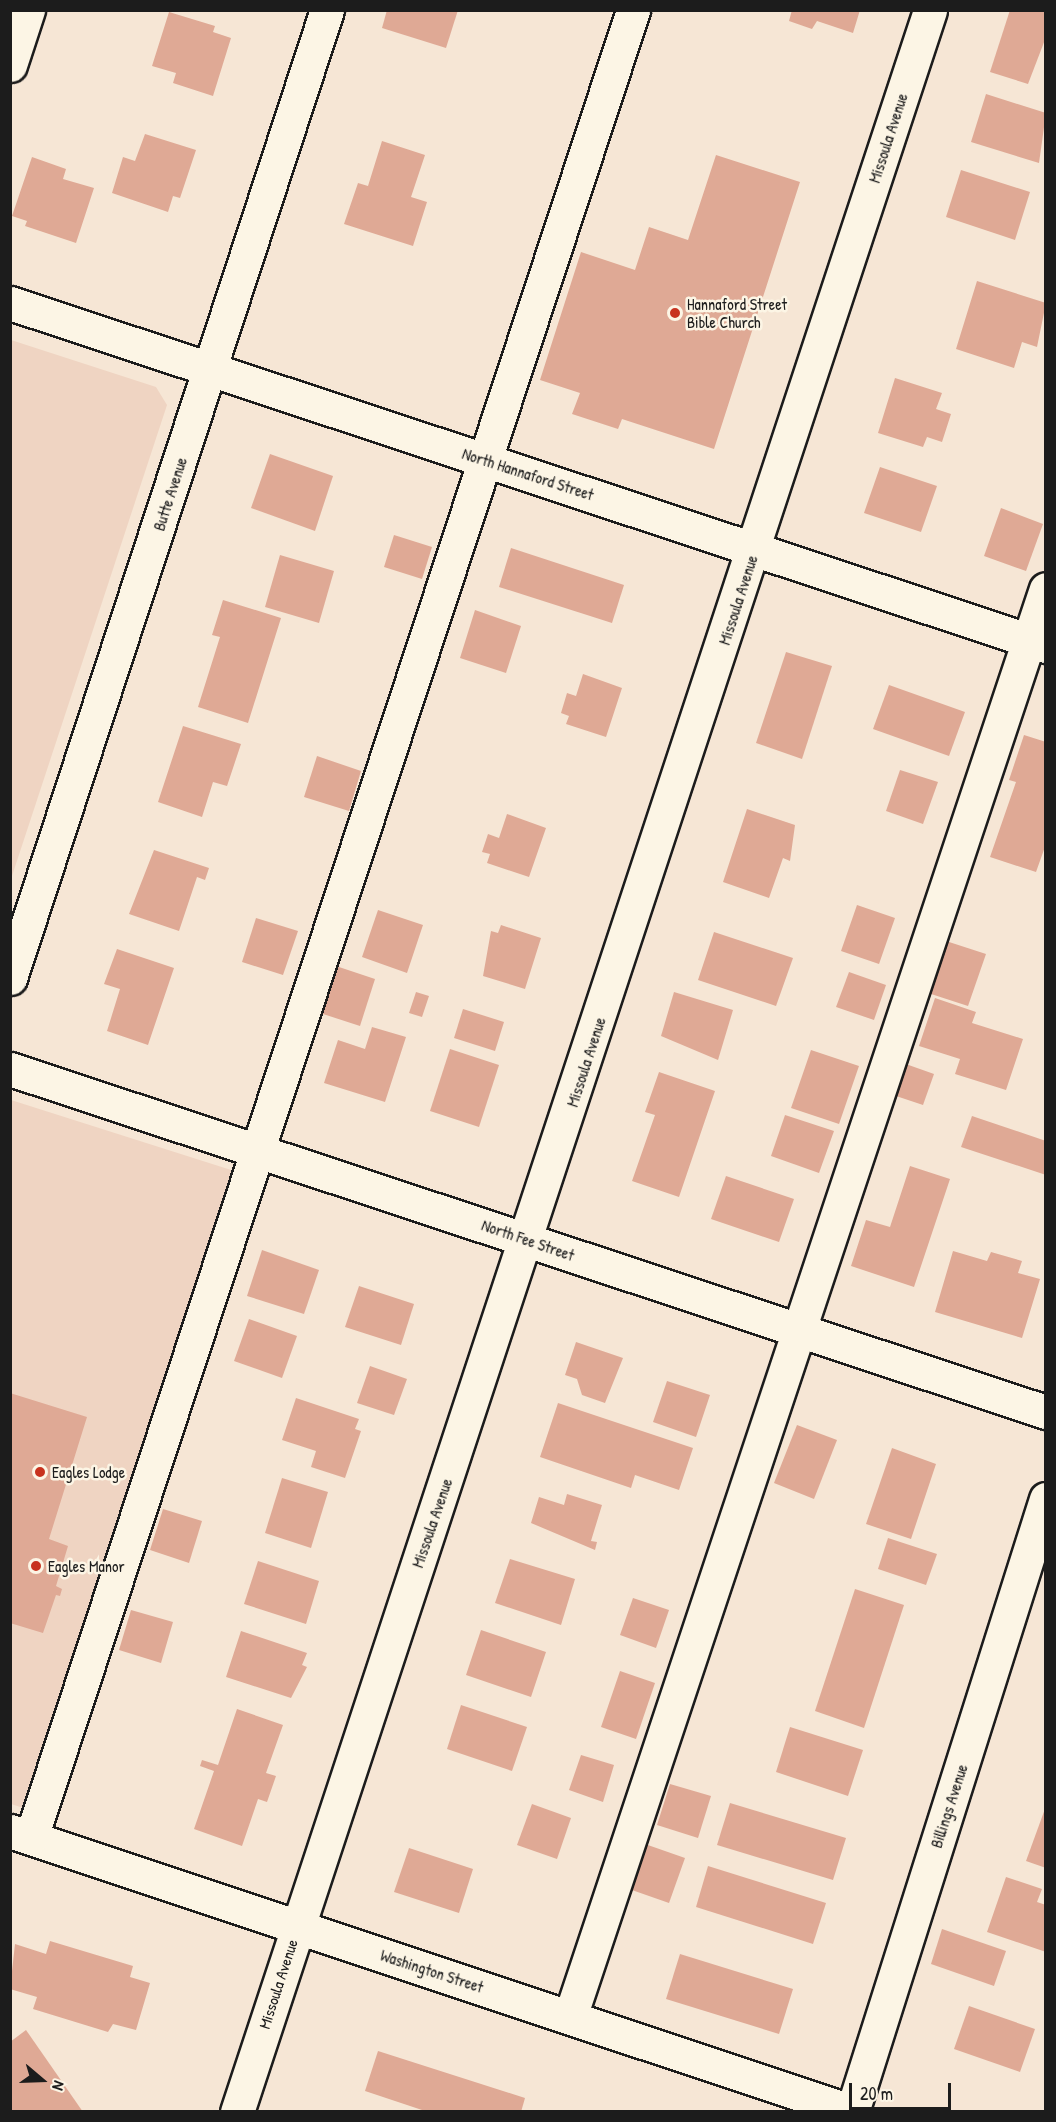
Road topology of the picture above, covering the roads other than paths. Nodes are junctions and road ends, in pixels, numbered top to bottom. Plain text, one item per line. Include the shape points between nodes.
1 (28, 10) edge
2 (327, 10) edge
3 (633, 10) edge
4 (930, 10) edge
5 (10, 65) edge
6 (10, 303) edge
7 (211, 369) junction
8 (484, 460) junction
9 (754, 550) junction
10 (1046, 589) edge
11 (1037, 644) edge
12 (10, 978) edge
13 (10, 1069) edge
14 (259, 1151) junction
15 (528, 1239) junction
16 (798, 1332) junction
17 (1046, 1412) edge
18 (1046, 1500) edge
19 (21, 1835) edge
20 (297, 1926) junction
21 (570, 2017) junction
22 (852, 2111) edge
23 (237, 2112) edge

1 - 5 street
2 - 7 street, Butte Avenue
3 - 8 street
4 - 9 street, Missoula Avenue
6 - 7 street, North Hannaford Street
7 - 8 street, North Hannaford Street
7 - 12 street, Butte Avenue
8 - 9 street, North Hannaford Street
8 - 14 street
9 - 11 street, North Hannaford Street
9 - 15 street, Missoula Avenue
10 - 11 street
11 - 16 street
13 - 14 street, North Fee Street
14 - 15 street, North Fee Street
14 - 19 street
15 - 16 street, North Fee Street
15 - 20 street, Missoula Avenue
16 - 17 street, North Fee Street
16 - 21 street
18 - 22 street, Billings Avenue
19 - 20 street, Washington Street
20 - 21 street, Washington Street
20 - 23 street, Missoula Avenue
21 - 22 street, Washington Street

